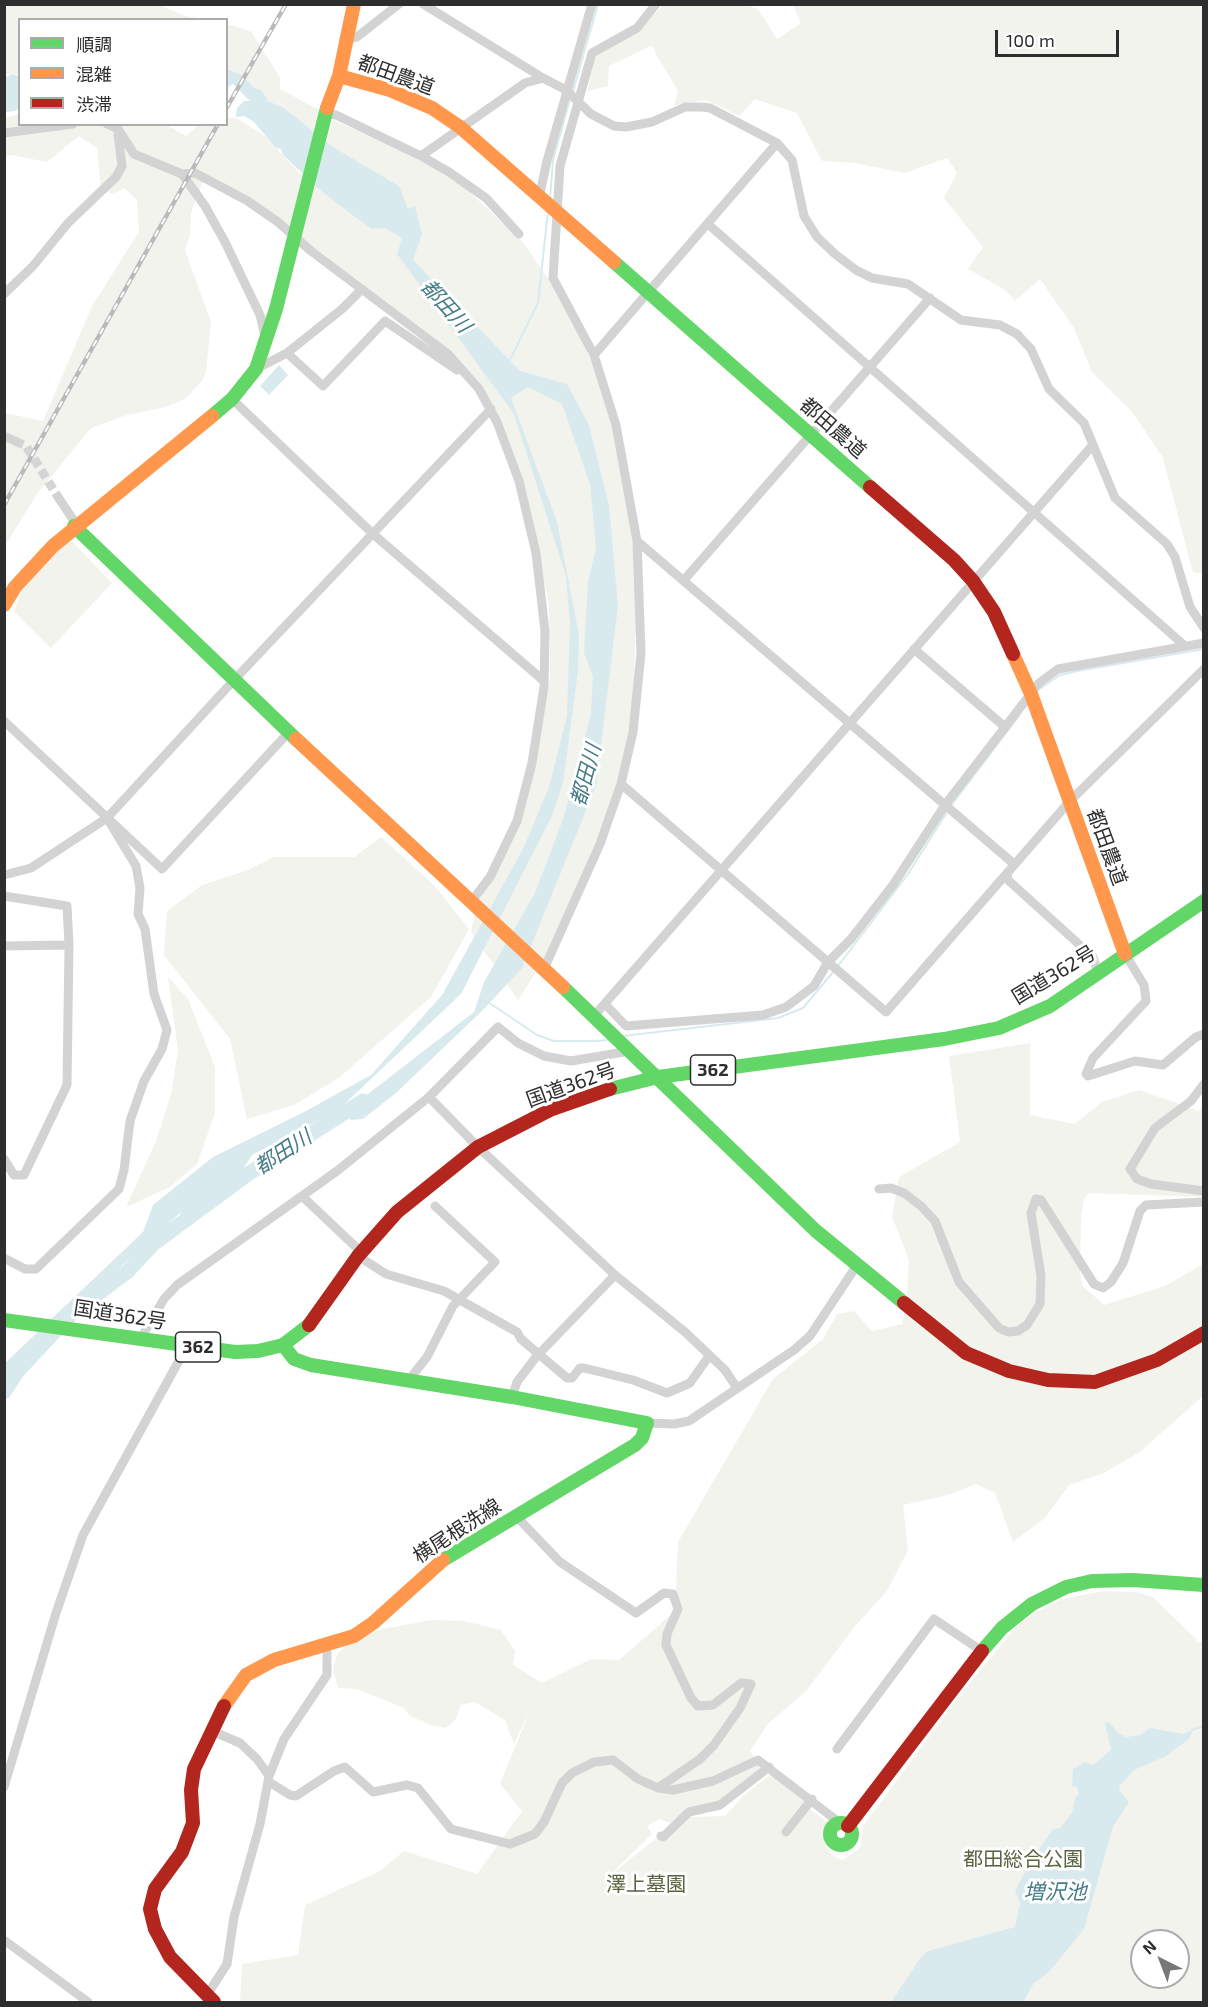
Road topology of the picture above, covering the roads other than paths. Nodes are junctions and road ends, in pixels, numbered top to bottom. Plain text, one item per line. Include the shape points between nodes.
1 (354, 4) edge
2 (399, 4) edge
3 (423, 4) edge
4 (592, 4) edge
5 (656, 4) edge
6 (348, 39) junction
7 (339, 76) junction
8 (543, 78) junction
9 (571, 96) junction
10 (325, 113) junction
11 (58, 126) edge
12 (111, 126) edge
13 (460, 128) junction
14 (118, 129) junction
15 (4, 133) edge
16 (777, 143) junction
17 (421, 156) junction
18 (182, 174) junction
19 (548, 206) junction
20 (708, 224) junction
21 (294, 232) junction
22 (519, 234) dead end
23 (362, 289) junction
24 (648, 292) junction
25 (4, 294) edge
26 (930, 298) junction
27 (266, 339) junction
28 (287, 353) junction
29 (594, 355) junction
30 (869, 368) junction
31 (256, 369) junction
32 (473, 381) junction
33 (232, 399) junction
34 (491, 409) junction
35 (811, 435) junction
36 (4, 436) edge
37 (15, 441) tunnel mouth
38 (1092, 446) junction
39 (58, 497) tunnel mouth
40 (1033, 513) junction
41 (74, 526) junction
42 (373, 534) junction
43 (637, 541) junction
44 (684, 580) junction
45 (973, 581) junction
46 (4, 605) edge
47 (1203, 628) edge
48 (1203, 643) edge
49 (1185, 645) junction
50 (914, 649) junction
51 (1203, 669) edge
52 (234, 680) junction
53 (544, 681) junction
54 (1031, 694) junction
55 (4, 721) edge
56 (850, 722) junction
57 (1005, 727) junction
58 (289, 732) junction
59 (621, 784) junction
60 (1069, 802) junction
61 (948, 808) junction
62 (107, 818) junction
63 (1014, 864) junction
64 (722, 870) junction
65 (1007, 873) junction
66 (4, 875) edge
67 (4, 896) edge
68 (1203, 901) edge
69 (471, 902) junction
70 (69, 945) junction
71 (4, 946) edge
72 (1125, 954) junction
73 (829, 963) junction
74 (542, 968) junction
75 (1098, 974) junction
76 (605, 1004) junction
77 (594, 1016) junction
78 (1203, 1034) edge
79 (627, 1048) junction
80 (658, 1077) junction
81 (1203, 1084) edge
82 (429, 1097) junction
83 (478, 1147) junction
84 (4, 1159) edge
85 (879, 1189) dead end
86 (1203, 1191) edge
87 (303, 1197) junction
88 (1203, 1202) edge
89 (435, 1206) dead end
90 (360, 1254) junction
91 (4, 1258) edge
92 (857, 1265) junction
93 (615, 1275) junction
94 (459, 1298) junction
95 (4, 1320) edge
96 (1203, 1333) edge
97 (141, 1338) junction
98 (283, 1345) junction
99 (188, 1346) junction
100 (540, 1356) junction
101 (709, 1356) junction
102 (408, 1382) junction
103 (737, 1388) junction
104 (512, 1397) junction
105 (647, 1423) junction
106 (516, 1516) junction
107 (1203, 1586) edge
108 (327, 1644) junction
109 (982, 1651) junction
110 (212, 1731) junction
111 (837, 1749) dead end
112 (769, 1767) junction
113 (269, 1779) junction
114 (4, 1787) edge
115 (658, 1788) junction
116 (812, 1799) junction
117 (844, 1824) joint
118 (786, 1832) dead end
119 (661, 1836) dead end
120 (4, 1940) edge
121 (210, 1999) edge
122 (88, 2002) edge

1 - 6 main road
2 - 6 street via 357,37
3 - 8 street
4 - 9 street
5 - 9 street via 637,28 592,52
6 - 7 main road
7 - 10 main road
7 - 13 main road, 都田農道 via 390,90 432,108
8 - 9 street
8 - 13 street via 525,83
9 - 16 street via 603,121 626,127 652,122 685,107 710,108
9 - 19 street
9 - 19 street via 560,166
10 - 17 street
10 - 21 main road
11 - 15 street
12 - 14 street
13 - 17 street
13 - 19 main road, 都田農道
14 - 18 street via 134,154
14 - 25 street via 122,166 116,177
16 - 20 street
16 - 26 street via 792,160 804,216 817,237 856,270 872,278 908,284
17 - 22 street via 486,198
18 - 21 street via 195,173
18 - 27 street via 225,242 260,315
19 - 24 main road, 都田農道
19 - 29 street via 553,278
20 - 24 street
20 - 30 street
21 - 23 street
21 - 27 main road
23 - 28 street
23 - 32 street via 435,342
24 - 29 street
24 - 35 main road, 都田農道
26 - 30 street
26 - 38 street via 961,320 1000,325 1017,334 1031,349 1049,389 1084,423
27 - 31 main road
28 - 31 street
28 - 32 street via 323,386 385,321
29 - 43 street via 616,426
30 - 35 street
30 - 40 street
31 - 33 main road
32 - 34 street
33 - 41 main road
33 - 42 street
34 - 42 street
34 - 53 street via 512,459 531,528 543,604
35 - 44 street
35 - 45 main road, 都田農道
36 - 37 street
38 - 40 street
38 - 47 street via 1115,498 1167,544 1175,557 1190,607
39 - 41 street
40 - 45 street
40 - 49 street
41 - 46 main road via 33,567
41 - 52 main road
42 - 52 street
42 - 53 street
43 - 44 street
43 - 59 street via 639,683
44 - 56 street
45 - 50 street
45 - 54 main road, 都田農道 via 994,612
48 - 49 street
49 - 54 street via 1058,669
50 - 56 street
50 - 57 street
51 - 60 street
52 - 58 main road
52 - 62 street
53 - 69 street via 536,747 517,821 490,877
54 - 57 street
54 - 60 main road, 都田農道
55 - 62 street
56 - 61 street
56 - 64 street
57 - 61 street
58 - 62 street via 162,869
58 - 69 main road
59 - 64 street
59 - 74 street via 600,844
60 - 63 street
60 - 72 main road, 都田農道
61 - 63 street
61 - 73 street via 893,885
62 - 66 street via 31,868
62 - 91 street via 136,867 140,888 138,914 146,929 154,994 167,1030 130,1121 118,1189 36,1269 25,1269
63 - 65 street
64 - 73 street
64 - 76 street
65 - 73 street via 886,1012
65 - 75 street via 1008,880 1093,957
67 - 70 street via 68,906
68 - 72 main road, 国道362号 / 362
69 - 74 main road
70 - 71 street
70 - 84 street via 67,1085 24,1175 14,1175
72 - 75 main road, 国道362号 / 362
72 - 78 street via 1144,985 1146,1001 1093,1058 1086,1074 1135,1061 1163,1065
73 - 76 street via 802,996 763,1015 626,1026
74 - 77 main road
75 - 80 main road, 国道362号 / 362 via 1050,1006 999,1028 932,1041
76 - 77 street
77 - 79 main road
79 - 80 main road
79 - 82 street via 571,1061 544,1056 498,1027
80 - 83 main road, 国道362号 / 362 via 597,1092 550,1110
80 - 92 main road via 716,1137
81 - 86 street via 1191,1101 1155,1128 1130,1169 1137,1179 1151,1184
82 - 83 street
82 - 87 street
83 - 90 main road, 国道362号 / 362 via 397,1212
83 - 93 street
85 - 88 street via 904,1193 921,1206 934,1221 959,1282 999,1328 1008,1332 1027,1325 1040,1304 1041,1276 1031,1213 1036,1199 1041,1200 1094,1284 1103,1288 1123,1263 1140,1211 1146,1205
87 - 90 street
87 - 97 street via 177,1284
89 - 94 street via 495,1262
90 - 94 street via 386,1274
90 - 98 main road, 国道362号 / 362 via 321,1311
92 - 96 main road via 966,1353 1009,1371 1048,1380 1095,1382 1157,1360
92 - 103 street via 810,1336
93 - 100 street
93 - 101 street
94 - 100 street via 518,1332
94 - 102 street via 427,1357
95 - 97 main road, 国道362号 / 362
97 - 99 main road, 国道362号 / 362
98 - 99 main road, 国道362号 / 362 via 235,1352
98 - 102 main road via 294,1359 311,1365
99 - 114 street via 83,1535
100 - 101 street via 567,1378 584,1368 667,1393 690,1383
100 - 104 street via 517,1382
101 - 103 street
102 - 104 main road
103 - 105 street via 689,1420
104 - 105 main road
105 - 106 main road, 横尾根洗線 via 635,1445
106 - 108 main road, 横尾根洗線 via 446,1557 354,1636
106 - 115 street via 560,1562 636,1613 664,1593 673,1594 678,1609 666,1645 698,1706 713,1705 741,1683 751,1684 740,1708 714,1745
107 - 109 main road via 1109,1580 1066,1587 1015,1617
108 - 110 main road, 横尾根洗線 via 274,1659 246,1675 228,1698
108 - 113 street via 327,1675 284,1739
109 - 111 street via 934,1619
109 - 117 main road
110 - 113 street via 240,1743
110 - 121 main road, 横尾根洗線 via 194,1769 193,1822 182,1852 155,1889 150,1909 155,1929 170,1957
112 - 115 street via 754,1760 690,1788
112 - 116 street
112 - 119 street via 720,1805 689,1812
113 - 115 street via 296,1796 345,1767 373,1792 407,1785 418,1788 451,1829 510,1844 535,1834 562,1783 584,1766 613,1760
113 - 121 street via 234,1917 227,1964
116 - 117 street
116 - 118 street
120 - 122 street

